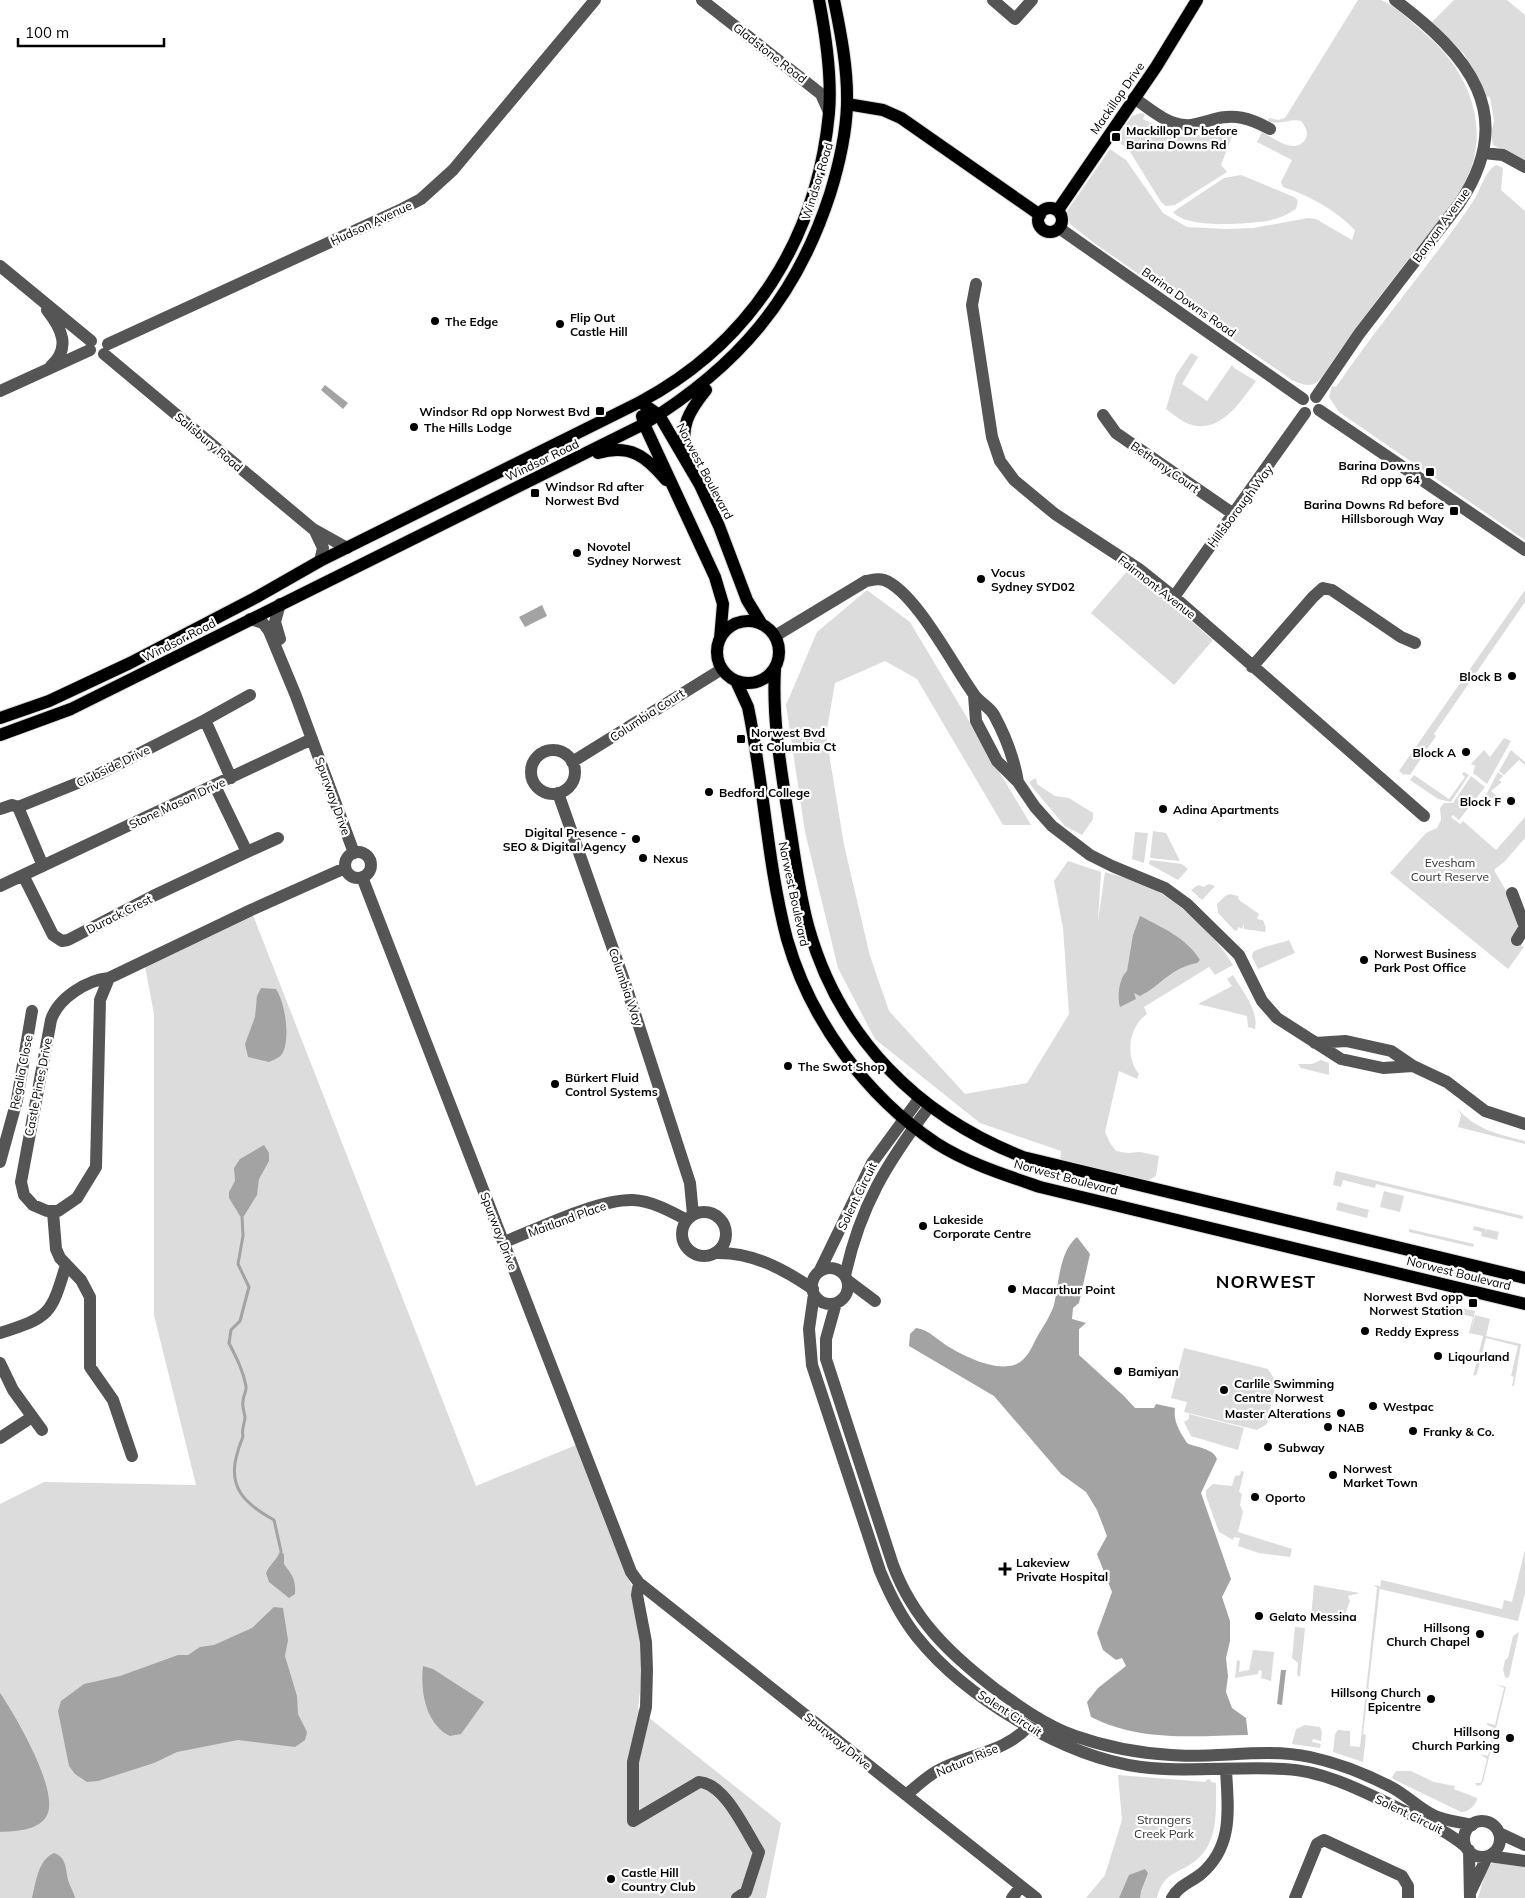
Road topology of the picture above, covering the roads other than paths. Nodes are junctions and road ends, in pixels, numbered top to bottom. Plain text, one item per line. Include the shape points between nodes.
1 (595, 0) edge
2 (702, 0) edge
3 (819, 0) edge
4 (834, 0) edge
5 (993, 0) edge
6 (1032, 0) edge
7 (1197, 0) edge
8 (1395, 0) edge
9 (1134, 98) junction
10 (847, 104) junction
11 (829, 112) junction
12 (1270, 128) dead end
13 (1484, 153) junction
14 (823, 156) junction
15 (1525, 167) edge
16 (1058, 210) junction
17 (1040, 215) junction
18 (1059, 228) junction
19 (0, 266) edge
20 (976, 284) dead end
21 (36, 296) junction
22 (91, 346) junction
23 (106, 349) junction
24 (730, 360) junction
25 (48, 370) junction
26 (0, 392) edge
27 (1316, 397) junction
28 (1303, 399) junction
29 (640, 402) junction
30 (1319, 410) junction
31 (1305, 413) junction
32 (659, 415) junction
33 (1103, 416) dead end
34 (644, 424) junction
35 (570, 461) junction
36 (700, 485) junction
37 (678, 496) junction
38 (1232, 513) junction
39 (313, 529) junction
40 (347, 548) junction
41 (1525, 550) edge
42 (320, 561) junction
43 (1174, 597) junction
44 (280, 604) junction
45 (250, 619) junction
46 (761, 623) junction
47 (775, 636) junction
48 (720, 639) junction
49 (1415, 643) dead end
50 (1252, 667) junction
51 (722, 668) junction
52 (776, 668) junction
53 (736, 681) junction
54 (250, 695) dead end
55 (974, 695) junction
56 (296, 696) junction
57 (0, 718) edge
58 (205, 720) junction
59 (0, 735) edge
60 (312, 739) junction
61 (572, 762) junction
62 (231, 778) junction
63 (1018, 782) junction
64 (214, 786) junction
65 (558, 793) junction
66 (18, 807) junction
67 (0, 809) edge
68 (1424, 816) dead end
69 (278, 838) dead end
70 (247, 852) junction
71 (354, 853) junction
72 (43, 866) junction
73 (345, 868) junction
74 (23, 875) junction
75 (362, 877) junction
76 (0, 886) edge
77 (1512, 893) dead end
78 (1517, 940) dead end
79 (110, 978) junction
80 (32, 1011) dead end
81 (1315, 1043) junction
82 (1413, 1066) junction
83 (924, 1103) junction
84 (909, 1123) junction
85 (1525, 1124) edge
86 (0, 1162) edge
87 (53, 1212) junction
88 (695, 1216) junction
89 (725, 1230) junction
90 (504, 1242) junction
91 (715, 1253) junction
92 (747, 1254) junction
93 (66, 1265) junction
94 (784, 1269) junction
95 (818, 1274) junction
96 (846, 1278) junction
97 (1525, 1278) edge
98 (813, 1291) junction
99 (839, 1301) junction
100 (1525, 1304) edge
101 (0, 1333) edge
102 (0, 1363) edge
103 (32, 1417) junction
104 (42, 1430) dead end
105 (0, 1438) edge
106 (132, 1456) dead end
107 (639, 1582) junction
108 (1028, 1727) junction
109 (1226, 1770) junction
110 (906, 1795) junction
111 (1472, 1825) junction
112 (1499, 1833) junction
113 (1525, 1845) edge
114 (1467, 1848) junction
115 (1488, 1856) junction
116 (1525, 1861) edge
117 (1021, 1886) junction
118 (1470, 1895) edge
119 (737, 1898) edge
120 (1012, 1898) edge
121 (1036, 1898) edge
122 (1172, 1898) edge
123 (1295, 1898) edge
124 (1408, 1898) edge

1 - 23 street, Hudson Avenue via 453,170 421,199
2 - 11 street, Gladstone Road via 821,94
3 - 11 main road, Windsor Road
4 - 10 main road, Windsor Road
5 - 6 street via 1015,19
7 - 9 main road, Mackillop Drive
8 - 13 street, Banyan Avenue via 1437,34 1464,63 1481,100
9 - 12 street via 1179,124 1197,124 1231,116 1251,119
9 - 16 main road, Mackillop Drive
10 - 14 main road via 840,110
10 - 17 main road via 884,110 902,118
10 - 24 main road, Windsor Road via 836,176 803,262 769,317
11 - 14 main road, Windsor Road
13 - 15 street via 1503,155
13 - 27 street, Banyan Avenue via 1473,182 1459,204 1359,334
14 - 29 main road, Windsor Road via 801,226 774,281 755,309 695,368 671,386
16 - 17 main road via 1048,208
16 - 18 main road via 1062,218
17 - 18 main road via 1039,224 1044,230
18 - 28 street, Barina Downs Road
19 - 21 street
20 - 43 street, Fairmont Avenue via 972,305 992,437 1000,461 1014,480 1035,498
21 - 22 street
21 - 25 street via 55,321 64,343 60,358
22 - 23 street via 96,356
22 - 25 street
23 - 39 street, Salisbury Road
24 - 32 main road, Windsor Road via 696,391
24 - 36 main road via 691,408 685,423 685,448
25 - 26 street
27 - 28 street
27 - 30 street via 1320,402
28 - 31 street via 1301,407
29 - 32 main road
29 - 34 main road
29 - 40 main road, Windsor Road
30 - 31 street via 1314,414
30 - 41 street
31 - 38 street, Hillsborough Way via 1278,455
32 - 34 main road, Windsor Road
32 - 36 main road, Norwest Boulevard
33 - 38 street, Bethany Court via 1116,433
34 - 35 main road, Windsor Road
34 - 37 main road
35 - 37 main road via 611,450 632,451 653,466
35 - 44 main road, Windsor Road
36 - 46 main road, Norwest Boulevard via 747,600
37 - 48 main road via 715,577 723,613
38 - 43 street, Hillsborough Way
39 - 40 street, Salisbury Road
39 - 42 street, Salisbury Road via 322,548
40 - 42 main road, Windsor Road
42 - 57 main road, Windsor Road via 130,663 49,701
43 - 50 street, Fairmont Avenue
44 - 45 main road, Windsor Road
44 - 56 street via 275,622 294,678
45 - 56 street via 267,626
45 - 59 main road, Windsor Road via 71,710
46 - 47 main road
46 - 48 main road via 753,620 738,622
47 - 52 main road via 779,650
47 - 55 street via 854,587 876,579 884,580 902,593 936,635
48 - 51 main road via 717,649
49 - 50 street via 1332,590 1323,588
50 - 68 street, Fairmont Avenue
51 - 53 main road
51 - 61 street, Columbia Court
52 - 53 main road via 756,683
52 - 83 main road, Norwest Boulevard via 774,726 800,888 815,948 836,996 861,1036 881,1061
53 - 84 main road, Norwest Boulevard via 748,707 778,894 798,970 811,1000 840,1047 856,1069
54 - 58 street, Clubside Drive
55 - 63 street via 993,712 1013,753
55 - 63 street via 976,721 997,761
56 - 60 street
58 - 62 street
58 - 66 street, Clubside Drive via 95,776
60 - 62 street, Stone Mason Drive
60 - 71 street, Spurway Drive
61 - 65 street via 573,781
61 - 65 street via 563,752 551,750 541,754 533,764 532,775 538,786
62 - 64 street, Stone Mason Drive
63 - 81 street via 1034,807 1072,843 1112,866 1165,888 1187,904 1239,955 1268,1010 1285,1025
64 - 70 street
64 - 72 street, Stone Mason Drive
65 - 88 street, Columbia Way via 623,977 690,1183
66 - 67 street, Clubside Drive via 12,805
66 - 72 street
69 - 70 street, Durack Crest
70 - 74 street, Durack Crest via 62,941 53,936
71 - 73 street via 346,861
71 - 75 street via 363,853 369,859 370,868
72 - 74 street, Stone Mason Drive
73 - 75 street via 350,875
73 - 79 street, Castle Pines Drive
74 - 76 street, Stone Mason Drive
75 - 90 street, Spurway Drive
77 - 78 street via 1525,928
79 - 87 street via 100,1000 96,1167 77,1198
79 - 87 street, Castle Pines Drive via 101,978 66,998 56,1007 51,1020 21,1182 33,1205
80 - 86 street, Regalia Close via 17,1100
81 - 82 street via 1341,1059 1383,1068
81 - 82 street via 1346,1041 1391,1051
82 - 85 street via 1439,1077 1485,1111
83 - 84 street, Solent Circuit
83 - 97 main road, Norwest Boulevard via 981,1138 1023,1156
84 - 95 street, Solent Circuit via 865,1177
84 - 96 street, Solent Circuit via 872,1195 852,1245
84 - 100 main road, Norwest Boulevard via 954,1153 1040,1187
87 - 93 street via 56,1249
88 - 89 street via 718,1218
88 - 90 street, Maitland Place via 646,1202 616,1201
88 - 91 street via 682,1233 686,1247 703,1256
89 - 91 street via 724,1243
89 - 92 street
90 - 107 street, Spurway Drive via 631,1572
91 - 92 street
92 - 94 street
93 - 101 street via 57,1297 50,1307 30,1323
93 - 106 street via 81,1280 90,1297 90,1367 113,1400
94 - 95 street
94 - 98 street
95 - 96 street via 824,1269 836,1269
95 - 98 street
96 - 99 street via 846,1295
96 - 99 street via 875,1301
98 - 99 street via 824,1302
98 - 108 street, Solent Circuit via 809,1352 814,1372 880,1572 892,1598 917,1637 939,1661
99 - 111 street, Solent Circuit via 826,1339 826,1359 893,1565 910,1603 926,1626 971,1670 1036,1717 1092,1742 1129,1751 1171,1755 1307,1756 1367,1776 1436,1816
102 - 103 street via 13,1390
103 - 104 street
103 - 105 street
107 - 110 street, Spurway Drive
107 - 119 street, Spurway Drive via 637,1595 646,1642 647,1670 646,1707 633,1762 633,1821 699,1782 709,1783 724,1796 759,1852 746,1892
108 - 109 street, Solent Circuit via 1075,1749 1122,1764 1156,1769
108 - 110 street, Natura Rise via 1018,1738 937,1771
109 - 114 street, Solent Circuit via 1285,1769 1324,1776 1435,1825
109 - 122 street via 1228,1816 1224,1840 1208,1868 1181,1887
110 - 117 street, Spurway Drive
111 - 112 street via 1488,1822
111 - 114 street via 1465,1835
112 - 113 street
112 - 115 street via 1498,1849
114 - 115 street via 1476,1856
114 - 118 street
115 - 116 street
115 - 118 street
117 - 120 street
117 - 121 street, Spurway Drive
123 - 124 street via 1317,1844 1324,1840 1402,1876 1408,1886

